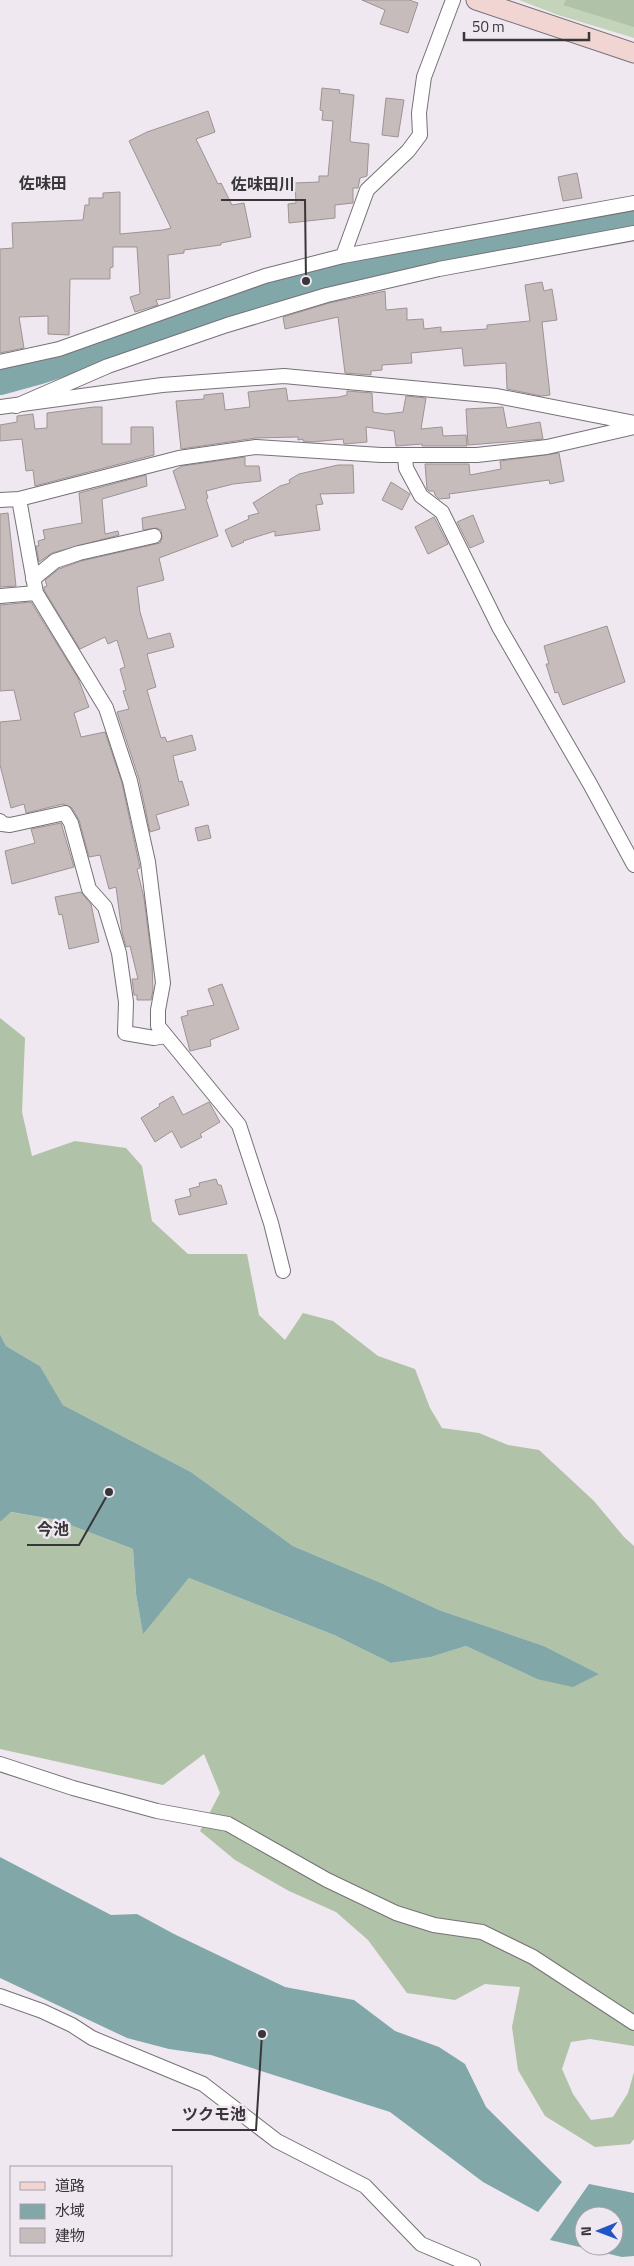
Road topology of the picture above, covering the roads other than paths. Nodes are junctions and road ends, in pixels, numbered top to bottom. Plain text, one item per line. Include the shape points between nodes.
1 (453, 0) edge
2 (476, 0) edge
3 (634, 53) edge
4 (634, 203) edge
5 (634, 233) edge
6 (343, 256) junction
7 (0, 362) edge
8 (16, 406) junction
9 (0, 407) edge
10 (634, 425) edge
11 (405, 456) junction
12 (18, 498) junction
13 (0, 500) edge
14 (154, 536) dead end
15 (34, 586) junction
16 (0, 596) edge
17 (0, 821) edge
18 (634, 865) edge
19 (166, 1036) junction
20 (282, 1271) dead end
21 (0, 1764) edge
22 (0, 1996) edge
23 (634, 2023) edge
24 (473, 2266) edge

1 - 6 street via 424,77 420,135 367,190
2 - 3 main road
4 - 6 street
5 - 8 street via 439,269 327,295 227,324 108,366
6 - 7 street via 265,276 59,348
8 - 9 street
8 - 10 street via 162,386 284,376 497,396
10 - 11 street via 530,449 477,455
11 - 12 street via 256,446 179,458
11 - 18 street via 409,475 421,496 442,512 499,627
12 - 13 street
12 - 15 street
14 - 15 street via 55,561
15 - 16 street
15 - 19 street via 106,708 130,781 148,862 163,983 158,1026
17 - 19 street via 10,825 65,813 71,823 89,889 105,907 119,953 126,1002 125,1033 154,1038
19 - 20 street via 239,1125 271,1223
21 - 23 street via 157,1811 228,1824 327,1880 396,1913 434,1925 482,1932 532,1957
22 - 24 street via 42,2011 92,2038 203,2084 277,2141 365,2186 421,2244

